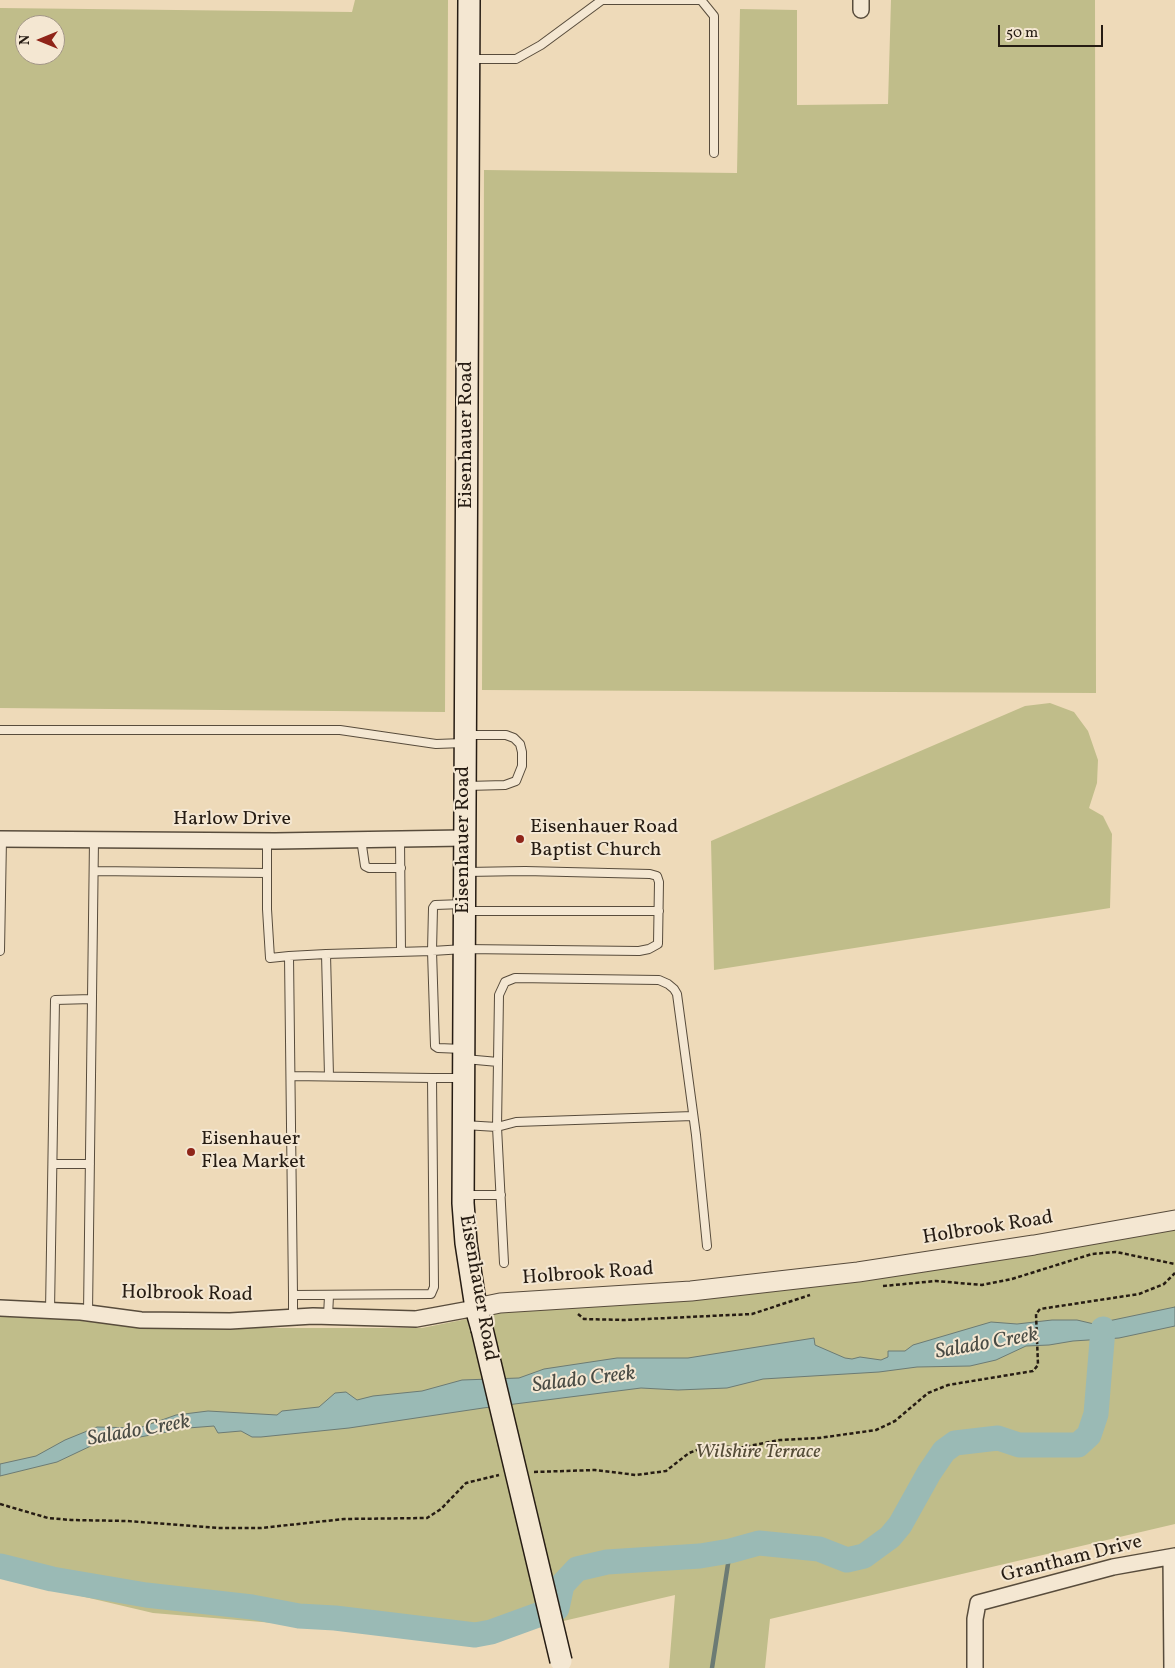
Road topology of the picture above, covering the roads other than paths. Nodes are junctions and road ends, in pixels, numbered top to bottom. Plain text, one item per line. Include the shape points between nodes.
1 (470, 0) edge
2 (469, 60) junction
3 (714, 153) dead end
4 (0, 730) edge
5 (465, 739) junction
6 (464, 786) junction
7 (400, 838) junction
8 (464, 838) junction
9 (1, 839) edge
10 (361, 839) junction
11 (94, 840) junction
12 (267, 841) junction
13 (401, 868) junction
14 (94, 871) junction
15 (464, 872) junction
16 (267, 874) junction
17 (464, 907) junction
18 (659, 911) junction
19 (464, 949) junction
20 (432, 951) junction
21 (0, 952) edge
22 (401, 952) junction
23 (326, 954) junction
24 (290, 956) junction
25 (92, 999) junction
26 (463, 1062) junction
27 (498, 1062) junction
28 (291, 1076) junction
29 (329, 1076) junction
30 (432, 1078) junction
31 (693, 1116) junction
32 (462, 1124) junction
33 (497, 1127) junction
34 (53, 1164) junction
35 (90, 1164) junction
36 (463, 1195) junction
37 (501, 1195) junction
38 (1175, 1220) edge
39 (706, 1246) dead end
40 (504, 1263) dead end
41 (294, 1295) junction
42 (329, 1296) junction
43 (0, 1308) edge
44 (476, 1308) junction
45 (50, 1311) junction
46 (88, 1313) junction
47 (328, 1316) junction
48 (292, 1317) junction
49 (1173, 1557) edge
50 (562, 1665) edge
51 (975, 1668) edge
52 (1172, 1668) edge

1 - 2 main road, Eisenhauer Road
2 - 3 lane via 516,59 541,45 602,0 701,0 714,16
2 - 5 main road, Eisenhauer Road
4 - 5 lane via 340,730 436,744
5 - 6 main road, Eisenhauer Road
5 - 6 lane via 506,735 514,738 520,744 522,766 516,781 505,785
6 - 8 main road, Eisenhauer Road
7 - 8 street, Harlow Drive
7 - 10 street, Harlow Drive
7 - 13 lane
8 - 15 main road, Eisenhauer Road
9 - 11 street, Harlow Drive
9 - 21 lane
10 - 12 street, Harlow Drive
10 - 13 lane via 365,866
11 - 12 street, Harlow Drive
11 - 14 lane
12 - 16 lane
13 - 22 lane
14 - 16 lane
14 - 25 lane
15 - 17 main road, Eisenhauer Road
15 - 18 lane via 650,874 657,876 659,882
16 - 24 lane via 270,958
17 - 18 lane
17 - 19 main road, Eisenhauer Road
17 - 20 lane via 435,905
18 - 19 lane via 658,944 639,951
19 - 20 lane
19 - 26 main road, Eisenhauer Road
20 - 22 lane
20 - 26 lane via 435,1046
22 - 23 lane
23 - 24 lane
23 - 29 lane
24 - 28 lane
25 - 34 lane via 55,1000
25 - 35 lane
26 - 27 lane
26 - 30 lane
26 - 32 main road, Eisenhauer Road
27 - 31 lane via 499,994 505,982 515,978 659,980 677,994
27 - 33 lane
28 - 29 lane
28 - 41 lane
29 - 30 lane
30 - 42 lane via 434,1288 431,1294
31 - 33 lane via 516,1122
31 - 39 lane
32 - 33 lane
32 - 36 main road, Eisenhauer Road
33 - 37 lane
34 - 35 lane
34 - 45 lane
35 - 46 lane
36 - 37 lane
36 - 44 main road, Eisenhauer Road via 466,1243
37 - 40 lane
38 - 44 street, Holbrook Road via 858,1272 691,1291 500,1303
41 - 42 lane
41 - 48 lane
42 - 47 lane
43 - 45 street, Holbrook Road
44 - 47 street, Holbrook Road via 416,1319
44 - 50 main road, Eisenhauer Road, bridge
45 - 46 street, Holbrook Road
46 - 48 street, Holbrook Road via 141,1320 230,1321
47 - 48 street, Holbrook Road
49 - 51 street, Grantham Drive via 1113,1567 978,1603
49 - 52 street

